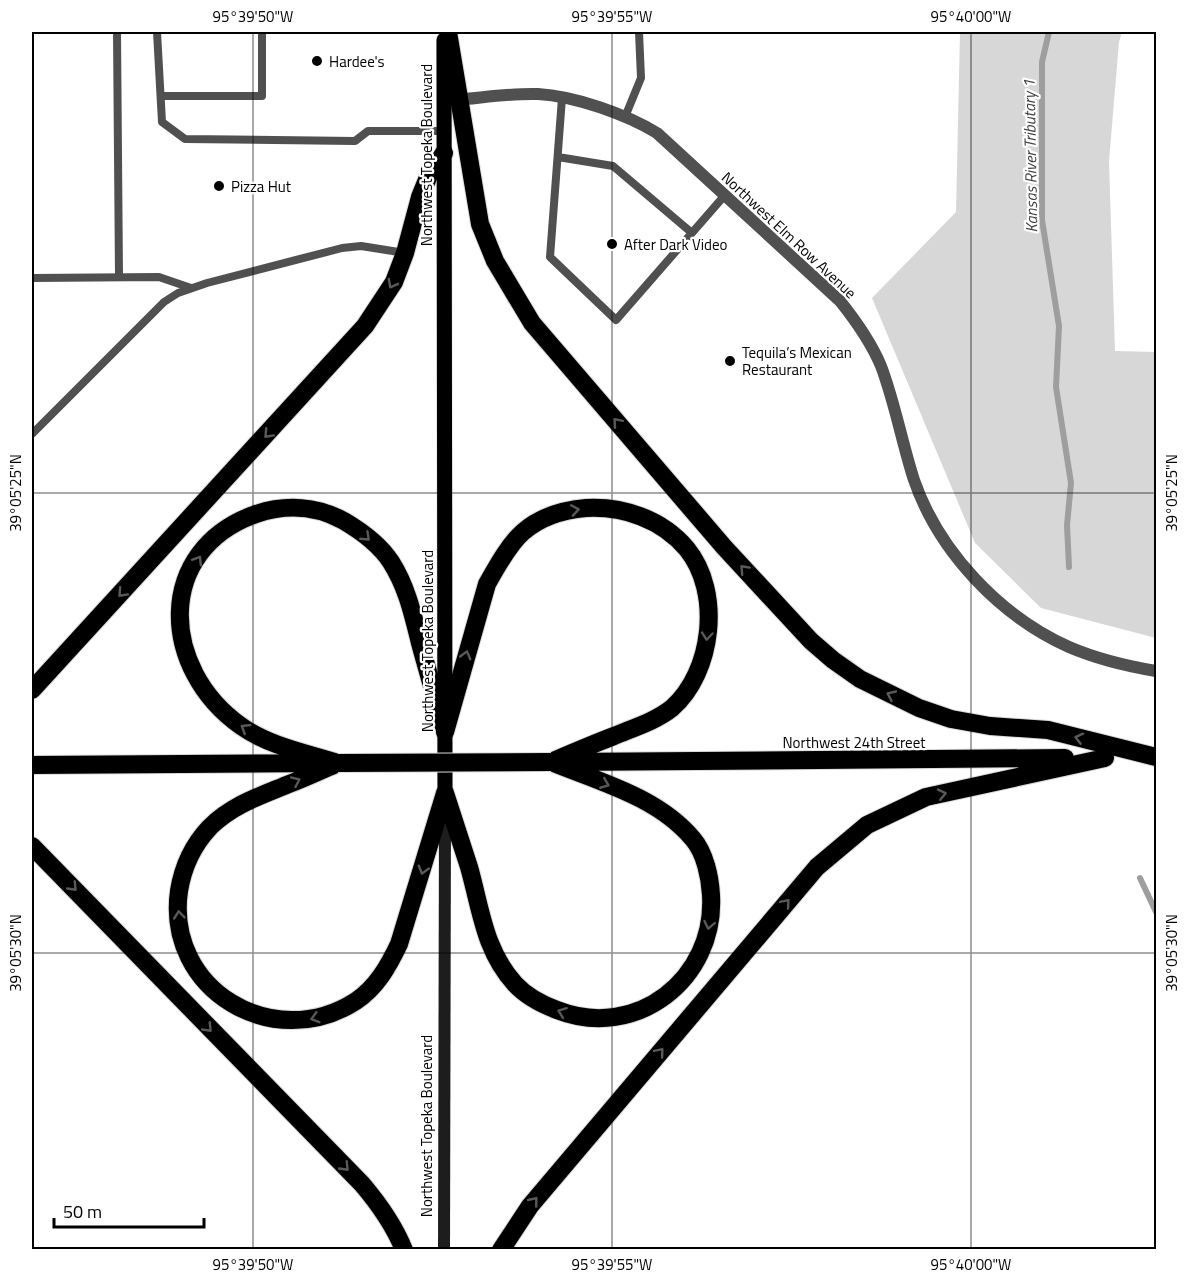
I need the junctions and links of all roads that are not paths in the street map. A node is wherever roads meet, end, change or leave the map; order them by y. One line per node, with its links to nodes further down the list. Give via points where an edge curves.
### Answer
1 (117, 32): 16 (lane)
2 (157, 32): 6 (lane)
3 (262, 32): 6 (lane, via 262,96)
4 (446, 32): 8 (highway)
5 (639, 32): 9 (lane, via 641,78)
6 (161, 96): 10 (lane, via 162,122 185,139 355,141 368,131)
7 (562, 98): 8 (street, Northwest Elm Row Avenue, via 538,94); 9 (street, Northwest Elm Row Avenue); 12 (lane)
8 (451, 100): 10 (main road, Northwest Topeka Boulevard); 23 (highway, one-way to 8, via 1048,730 951,719 860,679 812,641 724,547 532,323 495,261 480,224)
9 (625, 117): 13 (street, Northwest Elm Row Avenue, via 657,133)
10 (444, 131): 11 (main road, Northwest Topeka Boulevard)
11 (444, 153): 15 (highway, via 420,197); 22 (main road, Northwest Topeka Boulevard)
12 (558, 157): 14 (lane, via 614,166); 14 (lane, via 550,257 616,320)
13 (725, 195): 14 (lane); 20 (street, Northwest Elm Row Avenue, via 840,301 864,332 881,366 916,483 931,517 979,583 1030,625 1068,646 1126,666)
14 (692, 233)
15 (405, 253): 18 (lane, via 361,246 342,248); 21 (highway, one-way to 21, via 394,282 354,340)
16 (119, 277): 17 (lane); 18 (lane, via 159,277)
17 (32, 278)
18 (191, 288): 19 (lane, via 164,302)
19 (32, 434)
20 (1156, 671)
21 (32, 690)
22 (445, 732): 25 (highway, one-way to 25, via 487,584 522,532 544,518 572,509 621,510 658,524 688,550 703,580 708,604 706,650 692,684 671,708 640,726); 26 (highway, one-way to 22, via 266,740 235,722 204,690 182,640 179,615 183,590 201,554 233,525 266,511 305,508 331,514 363,532 391,561 408,596); 28 (main road, Northwest Topeka Boulevard)
23 (1156, 757): 24 (highway, Northwest 24th Street)
24 (1105, 758): 25 (highway, Northwest 24th Street); 32 (highway, one-way to 24, via 530,1206 817,867 840,845 867,825 926,797)
25 (551, 762): 26 (highway, Northwest 24th Street, bridge); 28 (highway, one-way to 28, via 659,809 695,841 711,883 711,925 687,976 645,1009 621,1017 572,1016 532,999 515,984 489,946)
26 (338, 763): 27 (highway, Northwest 24th Street); 28 (highway, one-way to 26, via 399,944 376,983 357,1001 304,1021 278,1020 236,1007 214,991 190,957 180,931 177,905 182,872 194,846 232,808)
27 (32, 765)
28 (445, 793): 31 (main road, Northwest Topeka Boulevard)
29 (32, 846): 30 (highway, one-way to 30, via 362,1184 379,1204)
30 (404, 1250)
31 (444, 1250)
32 (501, 1250)

